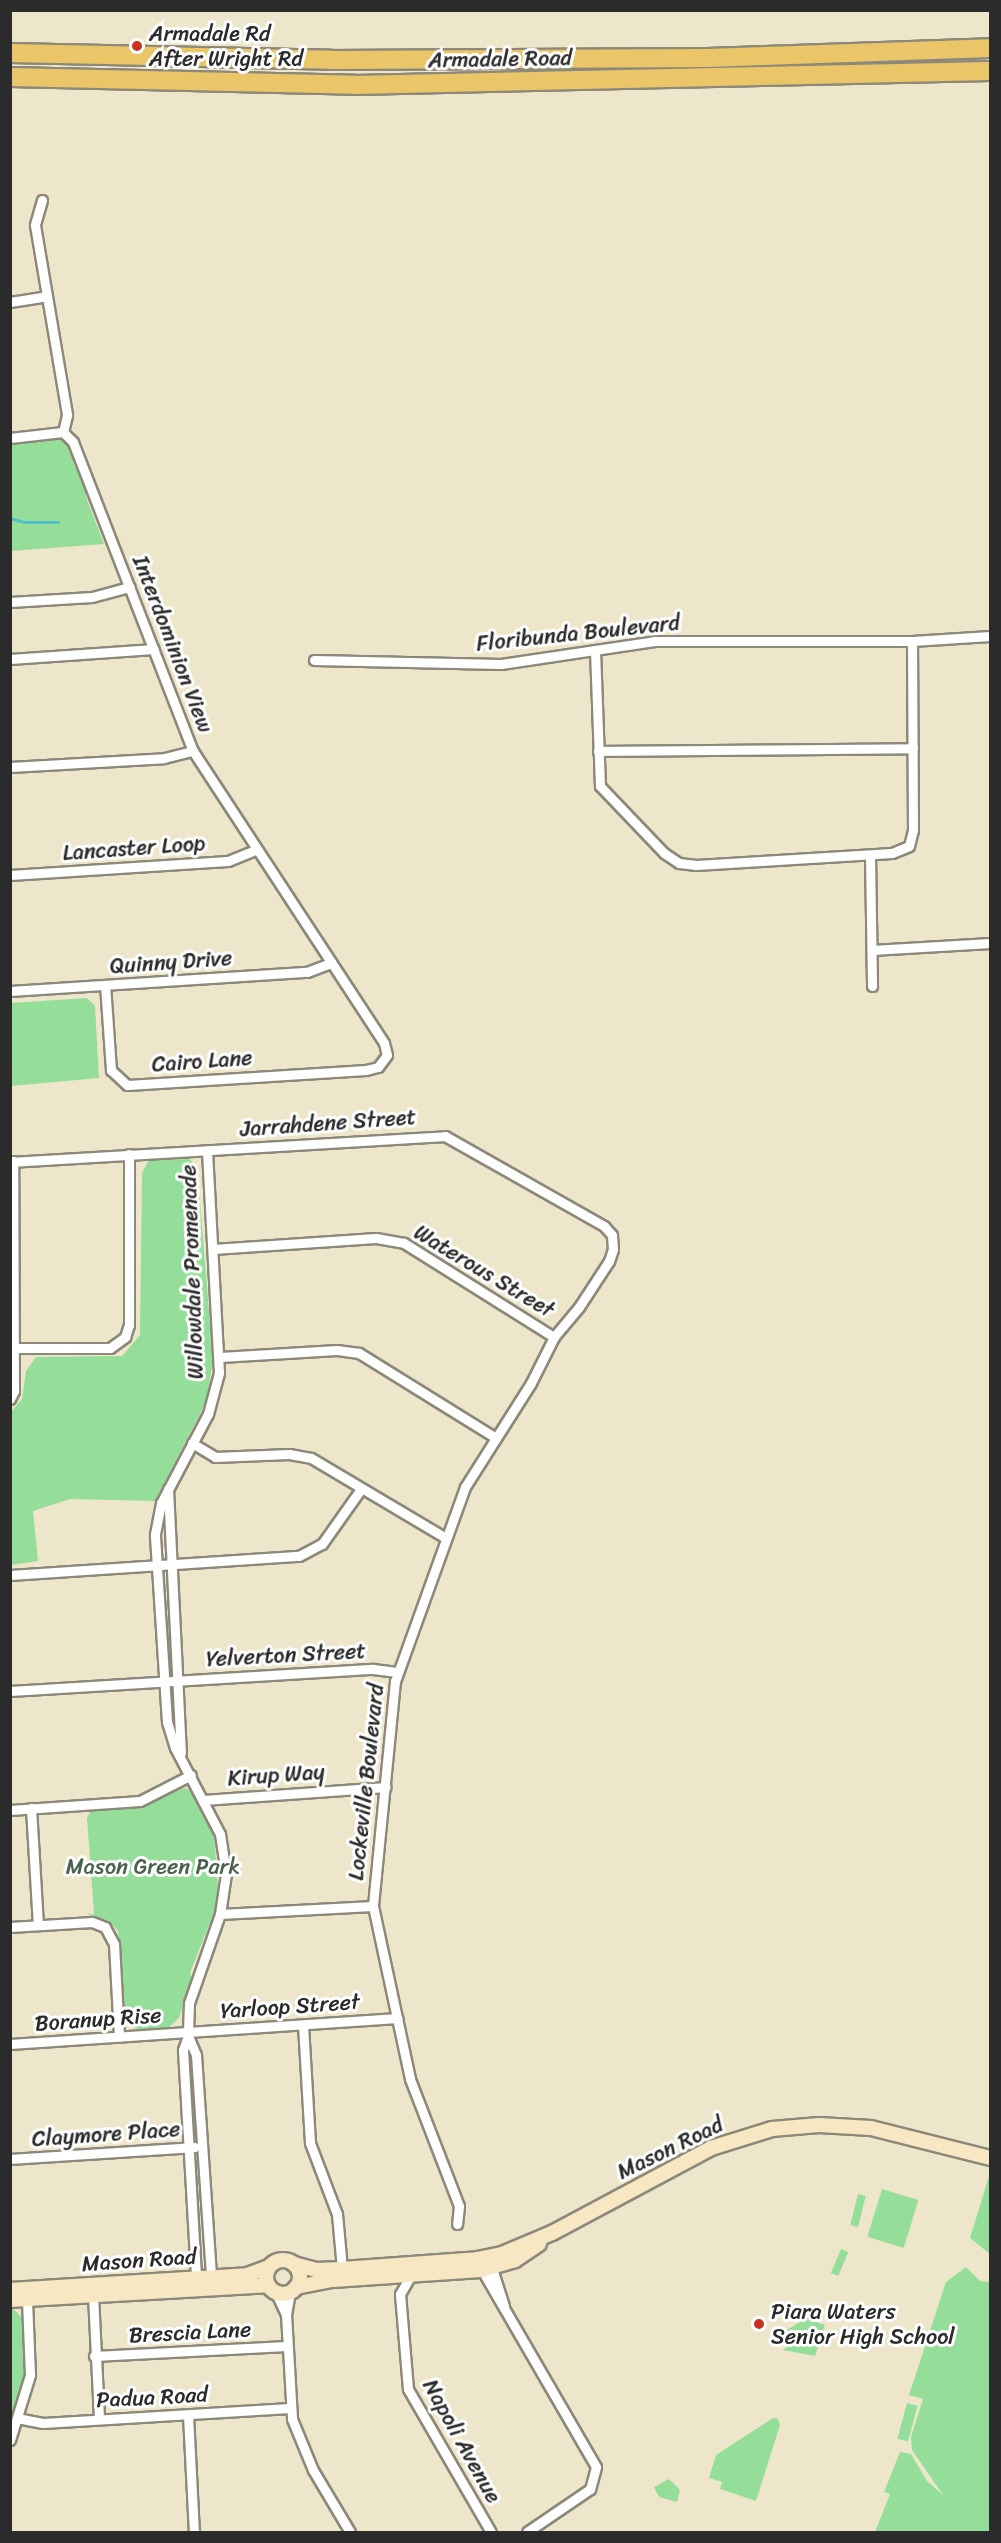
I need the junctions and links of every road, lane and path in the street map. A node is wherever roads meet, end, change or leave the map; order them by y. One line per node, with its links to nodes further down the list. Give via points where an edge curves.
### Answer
1 (990, 48): 2 (highway, Armadale Road, via 708,58 367,60)
2 (10, 53)
3 (990, 71): 4 (highway, Armadale Road, via 355,85)
4 (10, 77)
5 (42, 200): 6 (street, via 34,219)
6 (48, 296): 7 (street); 8 (street, via 67,415)
7 (10, 302)
8 (63, 432): 9 (street); 10 (street, Interdominion View, via 73,442)
9 (10, 438)
10 (130, 587): 11 (street, via 92,597); 14 (street, Interdominion View)
11 (10, 602)
12 (990, 636): 13 (street, Floribunda Boulevard)
13 (912, 642): 15 (street, Floribunda Boulevard, via 674,640); 18 (street)
14 (154, 649): 16 (street); 19 (street, Interdominion View)
15 (595, 650): 17 (street, Floribunda Boulevard, via 501,664); 20 (street)
16 (10, 659)
17 (314, 660)
18 (913, 748): 20 (street); 23 (street, via 912,839 901,851)
19 (193, 751): 21 (street, via 164,758); 22 (street, Interdominion View)
20 (598, 751): 23 (street, via 600,786 664,854 679,864)
21 (10, 767)
22 (257, 849): 24 (street, Lancaster Loop, via 228,861); 27 (street, Interdominion View)
23 (870, 855): 26 (street)
24 (10, 875)
25 (990, 943): 26 (street)
26 (872, 950): 29 (street)
27 (332, 963): 28 (street, Quinny Drive, via 307,972); 31 (street, Interdominion View, via 384,1043)
28 (105, 985): 30 (street, Quinny Drive); 31 (street, Cairo Lane, via 111,1070 127,1085 366,1070)
29 (872, 986)
30 (10, 991)
31 (385, 1061)
32 (207, 1150): 33 (street, Jarrahdene Street); 35 (street, Jarrahdene Street, via 445,1136 604,1226); 36 (street, Willowdale Promenade)
33 (129, 1154): 34 (street, Jarrahdene Street); 38 (street, via 129,1325 125,1337 110,1348)
34 (12, 1162): 38 (street)
35 (614, 1243): 37 (street, Lockeville Boulevard, via 609,1261)
36 (213, 1249): 37 (street, Waterous Street, via 376,1238 396,1241 413,1247); 39 (street, Willowdale Promenade)
37 (554, 1337): 41 (street, Lockeville Boulevard)
38 (14, 1348): 40 (street)
39 (219, 1357): 41 (street, via 337,1350 359,1353); 42 (street, Willowdale Promenade, via 214,1399)
40 (10, 1399)
41 (496, 1438): 45 (street, Lockeville Boulevard, via 465,1487)
42 (192, 1443): 43 (street, Willowdale Promenade); 44 (street, via 215,1457 289,1454 311,1458)
43 (168, 1489): 46 (street, Willowdale Promenade, via 157,1518); 47 (street, Willowdale Promenade)
44 (361, 1489): 45 (street); 47 (street, via 328,1536 309,1553 288,1558)
45 (444, 1537): 49 (street, Lockeville Boulevard, via 414,1636)
46 (157, 1566): 47 (street); 48 (street); 50 (street, Willowdale Promenade)
47 (171, 1566): 51 (street, Willowdale Promenade)
48 (10, 1575)
49 (397, 1672): 51 (street, Yelverton Street, via 373,1669); 55 (street, Lockeville Boulevard)
50 (164, 1681): 51 (street, Yelverton Street); 52 (street, Yelverton Street); 53 (street, Willowdale Promenade, via 171,1737)
51 (178, 1681): 53 (street, Willowdale Promenade)
52 (10, 1691)
53 (181, 1753): 54 (street, Willowdale Promenade)
54 (191, 1775): 56 (street, Willowdale Promenade); 57 (street, via 140,1801)
55 (386, 1787): 56 (street, Kirup Way); 59 (street, Lockeville Boulevard)
56 (204, 1800): 60 (street, Willowdale Promenade, via 215,1821 223,1852 226,1874)
57 (31, 1808): 58 (street); 61 (street)
58 (10, 1809)
59 (372, 1906): 60 (street); 63 (street, Lockeville Boulevard)
60 (220, 1914): 65 (street, Willowdale Promenade, via 189,2003)
61 (38, 1925): 62 (street); 66 (street, via 92,1922 109,1931 114,1944)
62 (10, 1927)
63 (398, 2018): 64 (street, Yarloop Street); 72 (street, Lockeville Boulevard, via 415,2095 459,2206)
64 (303, 2025): 65 (street, Yarloop Street); 76 (street, via 310,2143 337,2214)
65 (188, 2034): 66 (street, Boranup Rise); 68 (street, Willowdale Promenade, via 196,2055); 69 (street, Willowdale Promenade, via 183,2050)
66 (119, 2037): 67 (street, Boranup Rise)
67 (10, 2044)
68 (203, 2147): 69 (street, Claymore Place); 78 (street, Willowdale Promenade)
69 (189, 2148): 71 (street, Claymore Place); 80 (street, Willowdale Promenade)
70 (990, 2158): 74 (street, Mason Road, via 871,2128 819,2125 772,2129 711,2148 552,2233)
71 (10, 2159)
72 (457, 2224)
73 (294, 2264): 75 (street, Mason Road, via 281,2260); 76 (street, Mason Road, via 316,2270); 82 (street, via 300,2273)
74 (484, 2264): 76 (street, Mason Road); 77 (street, Mason Road); 97 (street, via 507,2315 594,2462 596,2473 585,2494)
75 (269, 2267): 78 (street, Mason Road, via 247,2275); 82 (street)
76 (342, 2269)
77 (411, 2275): 79 (street, Mason Road); 83 (street)
78 (211, 2277): 80 (street, Mason Road)
79 (386, 2277): 82 (street, Mason Road, via 312,2282); 83 (street)
80 (196, 2278): 81 (street, Mason Road)
81 (10, 2289)
82 (283, 2289): 84 (street, Mason Road); 87 (street)
83 (400, 2294): 96 (street, Napoli Avenue, via 408,2389)
84 (93, 2295): 85 (street, Mason Road); 88 (street)
85 (27, 2299): 86 (street, Mason Road); 91 (street, via 30,2375)
86 (10, 2300)
87 (287, 2346): 88 (street, Brescia Lane); 89 (street)
88 (94, 2356): 92 (street)
89 (290, 2408): 90 (street, Padua Road); 95 (street, via 314,2470)
90 (188, 2415): 92 (street, Padua Road); 94 (street)
91 (17, 2418): 92 (street, Padua Road, via 43,2423); 93 (street)
92 (99, 2419)
93 (10, 2440)
94 (194, 2532)
95 (350, 2532)
96 (491, 2532)
97 (527, 2532)

